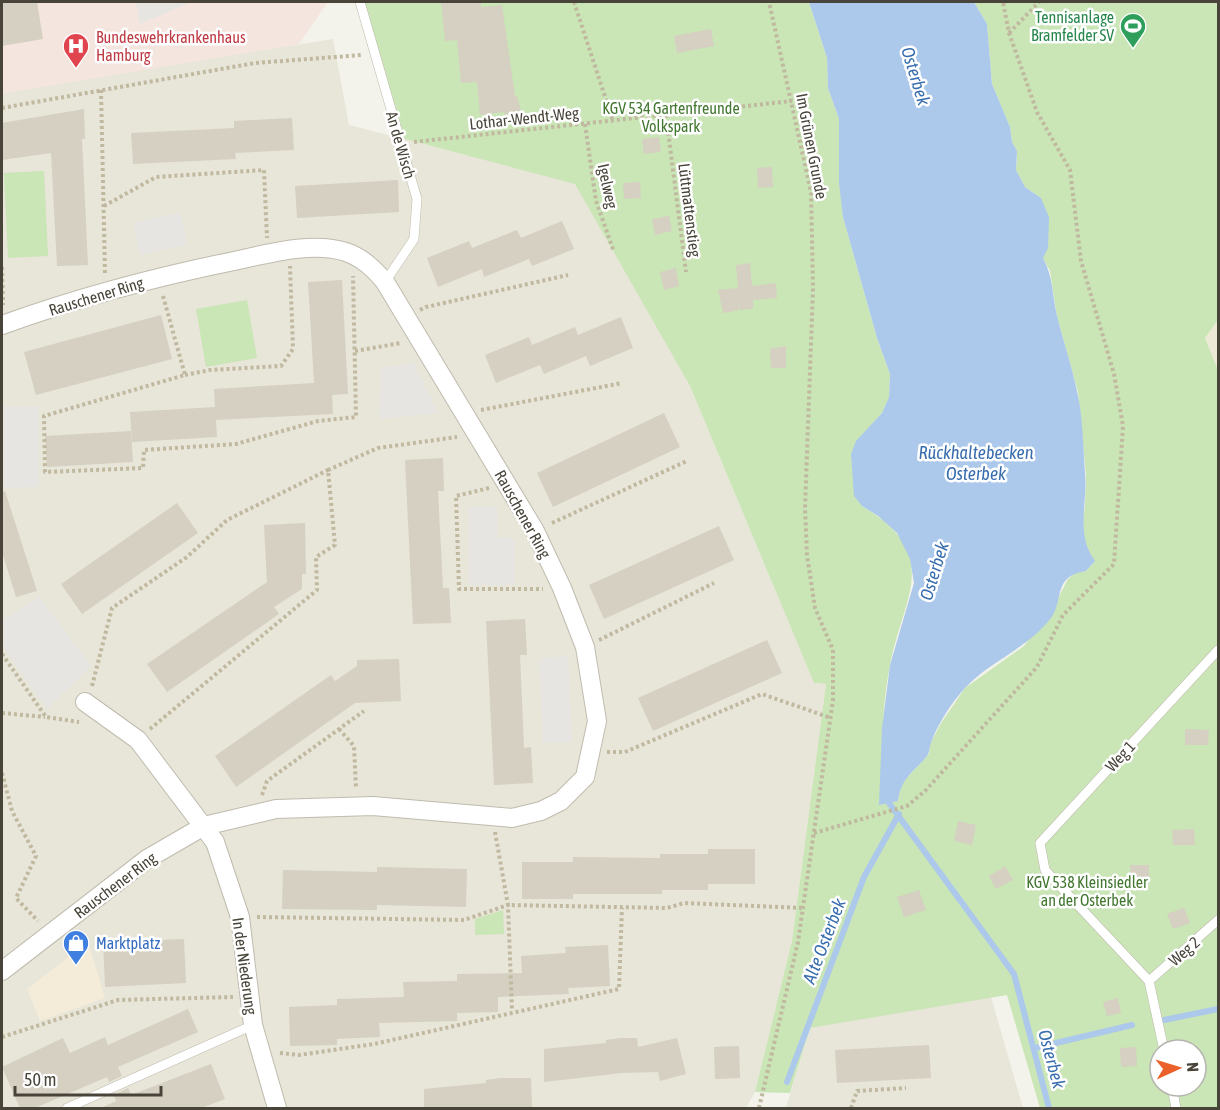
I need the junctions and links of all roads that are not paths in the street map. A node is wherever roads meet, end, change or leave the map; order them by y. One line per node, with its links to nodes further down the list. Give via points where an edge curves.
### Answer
1 (360, 2): 2 (lane, An de Wisch, via 417,199 414,239)
2 (385, 282): 3 (street, Rauschener Ring, via 369,264 352,255 321,249 289,251 158,278); 6 (street, Rauschener Ring, via 535,531 562,588 585,647 597,721 585,777 561,801 512,818 357,806 276,809)
3 (3, 325)
4 (1218, 650): 9 (lane, Weg 1, via 1040,843 1045,870)
5 (85, 702): 6 (street, via 138,740)
6 (204, 826): 8 (street, Rauschener Ring, via 147,859); 10 (street, In der Niederung, via 215,842 240,917)
7 (1218, 920): 9 (lane, Weg 2)
8 (2, 971)
9 (1149, 981): 11 (lane)
10 (253, 1025): 12 (lane); 13 (street, In der Niederung)
11 (1161, 1038)
12 (67, 1108)
13 (277, 1108)

